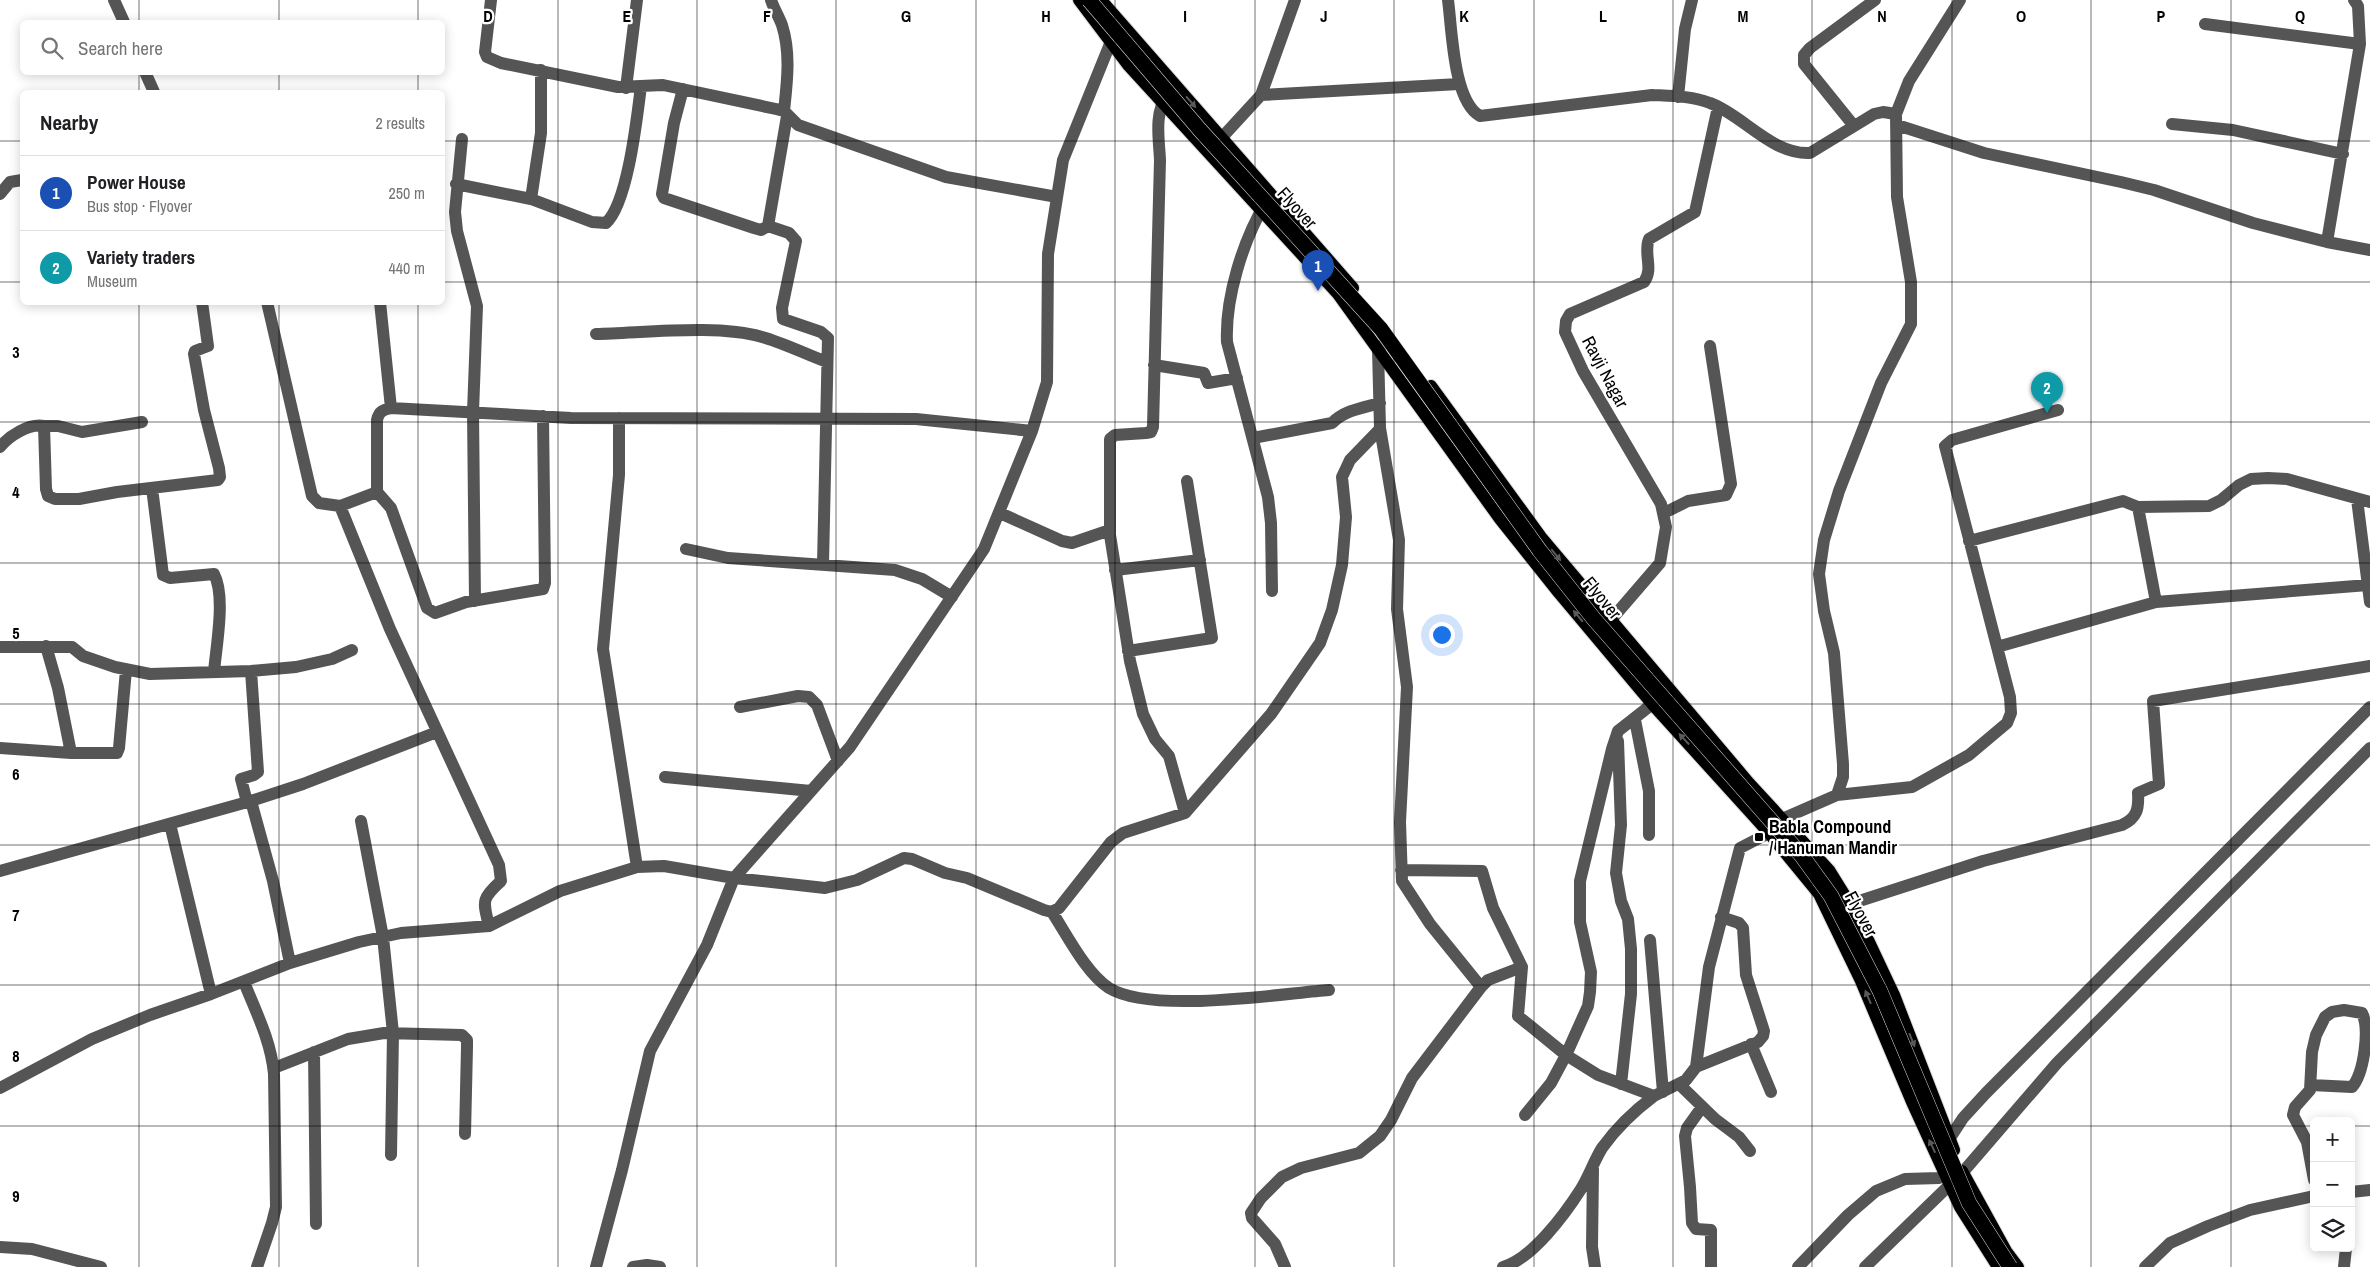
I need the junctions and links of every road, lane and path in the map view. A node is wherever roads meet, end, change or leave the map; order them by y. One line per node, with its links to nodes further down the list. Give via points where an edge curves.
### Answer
1 (114, 0): 14 (street)
2 (491, 0): 19 (street, via 484,46 487,56 501,63)
3 (637, 0): 24 (street)
4 (771, 0): 31 (street, via 786,44)
5 (1079, 0): 17 (main road)
6 (1089, 0): 182 (highway, Flyover, bridge, via 1200,130 1381,329 1448,426 1570,589 1802,856 1831,896 1880,991 1969,1203)
7 (1101, 0): 15 (main road)
8 (1295, 0): 27 (street)
9 (1448, 0): 22 (street)
10 (1692, 0): 28 (street, via 1685,29)
11 (1875, 0): 34 (street, via 1804,55 1804,64)
12 (1960, 0): 32 (street, via 1909,81)
13 (2360, 4): 18 (street)
14 (123, 20)
15 (1120, 22): 17 (street); 21 (main road)
16 (2205, 24): 18 (street)
17 (1110, 42): 29 (main road); 43 (street, via 1063,160)
18 (2360, 44): 38 (street)
19 (541, 70): 24 (street); 44 (street, via 540,133)
20 (146, 75): 26 (street)
21 (1174, 83): 29 (street); 35 (main road, one-way to 35)
22 (1459, 84): 27 (street); 28 (street, via 1471,111 1480,116 1644,96)
23 (642, 86): 24 (street); 25 (street, via 654,84); 44 (street, via 634,144 611,218 601,224 592,222)
24 (626, 88)
25 (683, 89): 31 (street); 47 (street, via 674,123 662,194 664,198 761,230)
26 (153, 90)
27 (1261, 95): 35 (street)
28 (1678, 96): 30 (street)
29 (1162, 102): 37 (main road); 58 (street, via 1158,120 1160,160)
30 (1718, 107): 34 (street, via 1773,142 1802,153 1810,153); 81 (street, Ravji Nagar, via 1694,212 1649,239 1646,245 1649,273 1644,282 1570,314 1565,326 1583,371)
31 (786, 114): 43 (street, via 798,125 946,176); 47 (street)
32 (1896, 119): 34 (street, via 1884,112); 48 (street, via 1984,153 2154,190 2253,223); 118 (street, via 1897,197 1911,282 1911,324 1881,383 1839,491 1824,540 1819,574 1834,653 1844,777)
33 (2172, 124): 38 (street, via 2233,130)
34 (1854, 126)
35 (1222, 137): 37 (street); 42 (main road)
36 (462, 139): 40 (street)
37 (1208, 152): 46 (main road)
38 (2343, 154): 48 (street)
39 (20, 180): 41 (street, via 10,182)
40 (456, 184): 44 (street); 45 (street)
41 (0, 194)
42 (1271, 194): 46 (street); 54 (main road)
43 (1057, 197): 70 (street, via 1048,254 1047,382)
44 (531, 199)
45 (449, 204): 63 (street, via 477,306)
46 (1261, 211): 56 (main road, via 1338,294); 59 (street, via 1240,261 1226,326)
47 (768, 226): 57 (street, via 789,233 796,241 782,308 783,319 826,335 829,341)
48 (2327, 242): 49 (street)
49 (2370, 250)
50 (202, 305): 74 (street, via 208,346 194,354 220,477 212,481)
51 (268, 305): 78 (street, via 312,496 319,503)
52 (380, 305): 61 (street)
53 (596, 334): 57 (street, via 737,333 763,337)
54 (1393, 334): 56 (street); 94 (main road, one-way to 94, via 1541,537)
55 (1710, 346): 81 (street, via 1730,490 1721,497 1679,504)
56 (1378, 349): 60 (street); 95 (main road, one-way to 56, via 1500,519)
57 (827, 362): 66 (street)
58 (1154, 365): 59 (street, via 1204,374 1208,383); 82 (street, via 1151,432 1115,435 1109,443)
59 (1237, 378): 71 (street)
60 (1380, 403): 69 (street); 71 (street, via 1340,415 1332,423)
61 (391, 408): 63 (street); 75 (street, via 378,414)
62 (2058, 410): 83 (street, via 1947,443 1945,448)
63 (473, 412): 64 (street); 91 (street)
64 (542, 416): 65 (street); 91 (street, via 543,589)
65 (618, 418): 66 (street); 126 (street, via 619,475 602,649)
66 (825, 419): 70 (street, via 916,419); 86 (street)
67 (142, 422): 68 (street, via 82,432)
68 (44, 426): 72 (street, via 16,434); 74 (street, via 48,496 55,500 79,499)
69 (1380, 429): 120 (street, via 1350,460 1342,477 1346,518 1342,565 1332,610 1320,643 1271,714); 127 (street, via 1399,540 1397,609 1407,687 1400,822)
70 (1032, 430): 80 (street)
71 (1253, 438): 89 (street, via 1268,497)
72 (0, 447)
73 (1187, 481): 85 (street)
74 (152, 488): 104 (street, via 163,575 170,578 214,574 217,581 219,610)
75 (377, 492): 78 (street); 91 (street, via 391,508 427,608 435,613)
76 (2357, 499): 77 (street); 79 (street, via 2287,479 2268,478 2251,479 2209,506); 88 (street)
77 (2370, 502)
78 (340, 506): 111 (street, via 390,629)
79 (2138, 507): 83 (street, via 2129,502 2106,504); 92 (street)
80 (1000, 513): 82 (street, via 1072,543); 90 (street, via 984,549)
81 (1664, 513): 94 (street, Ravji Nagar, via 1665,543 1660,563)
82 (1110, 530): 87 (street)
83 (1969, 541): 98 (street)
84 (686, 549): 86 (street, via 728,558)
85 (1200, 560): 87 (street); 100 (street, via 1211,639)
86 (823, 564): 90 (street, via 895,570 922,579)
87 (1115, 570): 100 (street)
88 (2368, 585): 92 (street); 93 (street)
89 (1272, 591)
90 (952, 597): 115 (street, via 856,739)
91 (475, 600)
92 (2156, 602): 98 (street)
93 (2370, 602)
94 (1611, 620): 95 (street, Ravji Nagar); 105 (main road)
95 (1596, 637): 106 (main road)
96 (0, 646): 97 (street)
97 (46, 646): 102 (street, via 72,647 83,656); 114 (street, via 58,688)
98 (1996, 647): 118 (street, via 2011,707 2007,723 1969,755 1912,786)
99 (352, 650): 103 (street, via 332,659)
100 (1128, 650): 120 (street, via 1143,714 1155,739 1169,756)
101 (2370, 666): 130 (street, via 2153,701 2159,784 2138,793 2137,812 2132,820 2122,826 1983,861)
102 (126, 670): 104 (street, via 150,674); 114 (street, via 120,748 117,752)
103 (251, 671): 104 (street); 119 (street, via 258,772 240,781)
104 (214, 672)
105 (1670, 690): 106 (street); 121 (main road)
106 (1653, 705): 109 (street); 124 (main road, one-way to 106)
107 (740, 707): 115 (street, via 798,696 809,697 817,705)
108 (2370, 707): 157 (street, via 1986,1093)
109 (1635, 720): 110 (street); 125 (street, via 1649,791)
110 (1618, 731): 145 (street, via 1580,882 1579,910 1590,972 1588,1006); 148 (street, via 1621,825 1616,873 1620,902 1628,919 1631,950 1631,994)
111 (437, 732): 119 (street); 133 (street, via 499,865 501,881 484,902)
112 (0, 748): 114 (street)
113 (2370, 748): 162 (street, via 2057,1063)
114 (70, 753)
115 (838, 760): 117 (street)
116 (665, 777): 117 (street)
117 (811, 792): 129 (street)
118 (1837, 795): 121 (street)
119 (249, 802): 123 (street); 136 (street, via 273,881)
120 (1185, 814): 131 (street, via 1123,833 1111,842 1059,908)
121 (1782, 819): 124 (street); 130 (main road, via 1828,870)
122 (361, 821): 134 (street)
123 (170, 824): 128 (street); 141 (street)
124 (1769, 833): 132 (street, via 1740,848); 163 (main road, one-way to 124, via 1861,981 1819,894)
125 (1649, 835)
126 (637, 867): 129 (street, via 664,866); 133 (street, via 560,891)
127 (1401, 870): 137 (street, via 1482,870 1493,908); 139 (street, via 1402,881 1430,924)
128 (0, 872)
129 (734, 878): 131 (street, via 825,888 857,880 904,858 967,878); 174 (street, via 707,945 650,1051)
130 (1850, 904): 157 (main road, one-way to 157, via 1894,994)
131 (1052, 912): 140 (street, via 1099,980 1110,989 1136,998 1161,1002 1192,1001)
132 (1721, 917): 143 (street, via 1739,923 1743,928 1746,975 1764,1031 1758,1042); 146 (street, via 1708,967)
133 (489, 926): 134 (street)
134 (383, 937): 136 (street); 142 (street)
135 (1650, 940): 153 (street)
136 (290, 963): 138 (street)
137 (1522, 967): 139 (street, via 1488,980); 145 (street, via 1518,1016)
138 (244, 982): 141 (street); 147 (street, via 265,1033)
139 (1481, 987): 177 (street, via 1412,1078 1380,1136 1359,1153 1301,1168 1282,1178 1251,1213 1275,1244)
140 (1329, 990)
141 (211, 994): 151 (street, via 150,1014 92,1039)
142 (393, 1033): 144 (street, via 348,1039); 156 (street, via 456,1034 467,1040); 159 (street)
143 (1751, 1044): 146 (street); 152 (street)
144 (314, 1052): 147 (street); 167 (street)
145 (1566, 1055): 148 (street, via 1598,1075); 155 (street, via 1551,1083)
146 (1696, 1066): 149 (street)
147 (274, 1068): 173 (street, via 276,1207)
148 (1621, 1084): 153 (street)
149 (1679, 1084): 153 (street); 154 (street)
150 (2311, 1085): 150 (street, via 2352,1086 2358,1080 2367,1020 2362,1013 2344,1010 2324,1017 2312,1052); 160 (street, via 2293,1115 2306,1142)
151 (0, 1088)
152 (1771, 1092)
153 (1658, 1094): 161 (street, via 1621,1125)
154 (1702, 1107): 158 (street, via 1739,1137); 179 (street, via 1685,1136 1692,1223 1696,1229 1711,1230)
155 (1525, 1115)
156 (465, 1134)
157 (1950, 1138): 162 (main road)
158 (1750, 1151)
159 (391, 1156)
160 (2310, 1162)
161 (1593, 1166): 171 (street, via 1560,1218); 178 (street, via 1592,1247)
162 (1961, 1170): 163 (street); 183 (main road)
163 (1947, 1179): 170 (main road, via 1960,1207); 180 (street, via 1905,1179 1876,1191 1848,1214); 181 (street)
164 (2370, 1190): 165 (street)
165 (2355, 1192)
166 (2310, 1193): 184 (street, via 2208,1226 2170,1244)
167 (316, 1224)
168 (0, 1247): 172 (street, via 32,1249)
169 (2346, 1252): 185 (street)
170 (1995, 1262)
171 (1512, 1266)
172 (101, 1267)
173 (257, 1267)
174 (596, 1267)
175 (633, 1267): 176 (street)
176 (660, 1267)
177 (1285, 1267)
178 (1595, 1267)
179 (1711, 1267)
180 (1798, 1267)
181 (1865, 1267)
182 (2010, 1267)
183 (2018, 1267)
184 (2145, 1267)
185 (2344, 1267)

